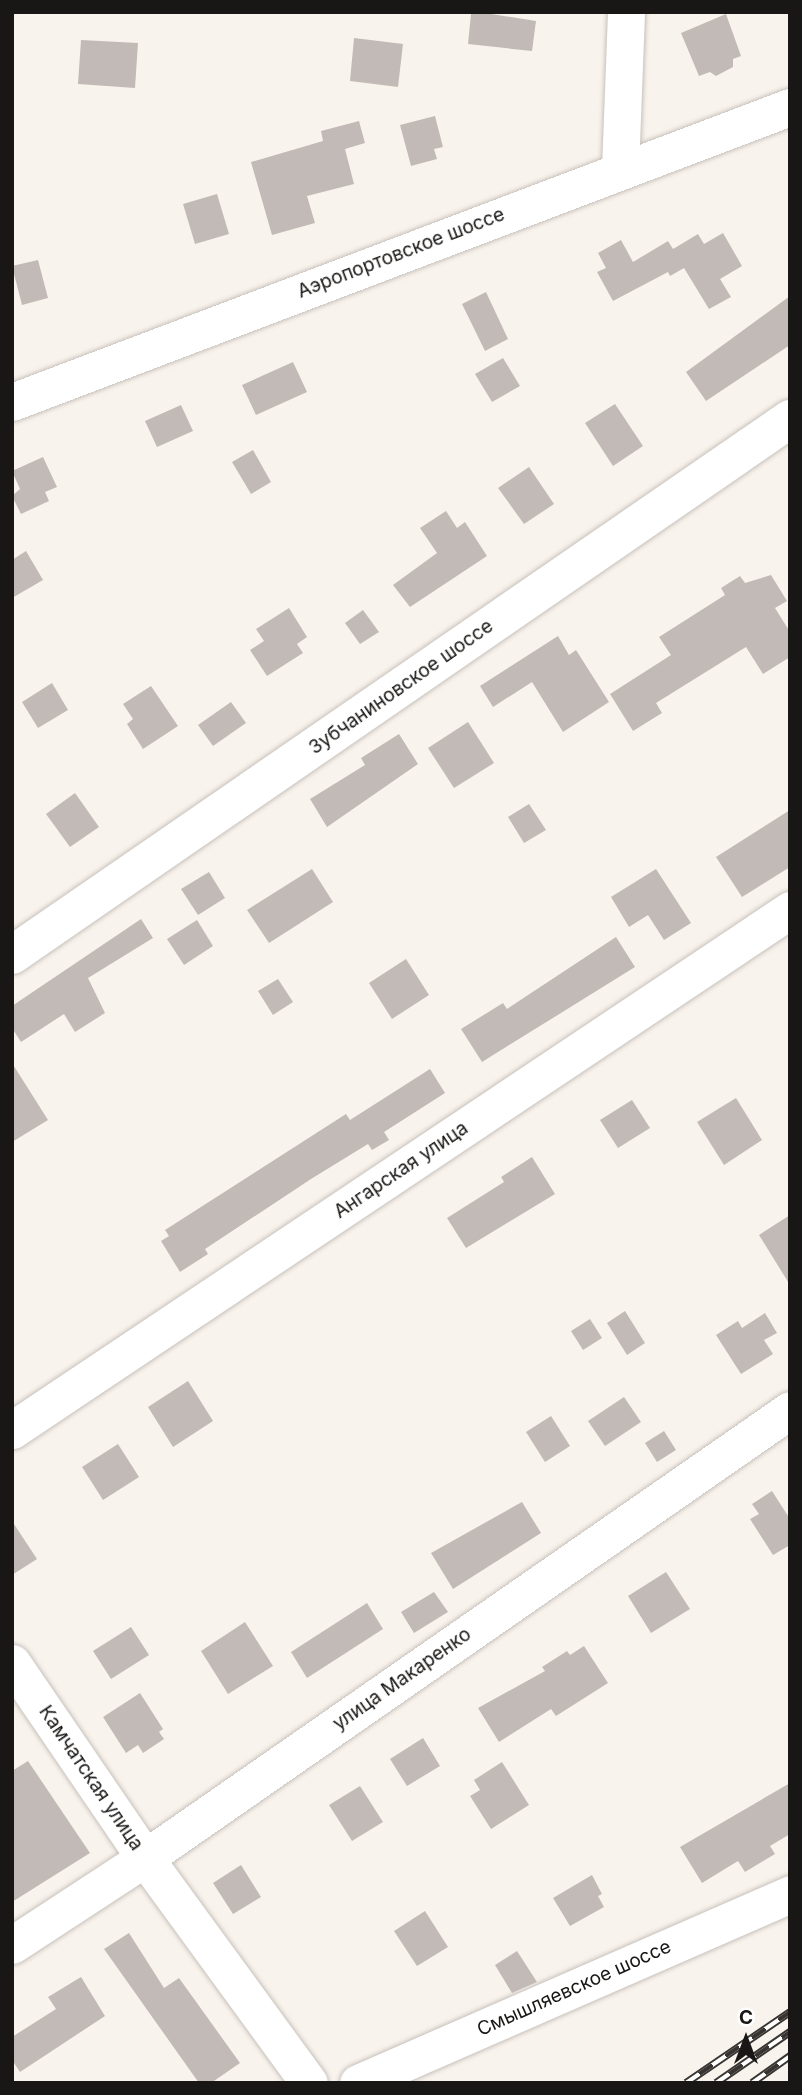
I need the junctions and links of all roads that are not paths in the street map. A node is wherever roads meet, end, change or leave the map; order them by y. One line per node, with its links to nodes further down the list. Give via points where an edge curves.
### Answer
1 (626, 12): 3 (street)
2 (790, 107): 3 (street, Аэропортовское шоссе)
3 (620, 169): 4 (street, Аэропортовское шоссе)
4 (12, 402)
5 (790, 419): 7 (main road, Зубчаниновское шоссе)
6 (790, 910): 9 (street, Ангарская улица)
7 (12, 955)
8 (790, 1410): 11 (street, улица Макаренко)
9 (12, 1430)
10 (12, 1663): 11 (street, Камчатская улица)
11 (145, 1858): 13 (street, улица Макаренко); 14 (street)
12 (790, 1894): 15 (street, Смышляевское шоссе)
13 (12, 1945)
14 (309, 2083)
15 (358, 2083)

